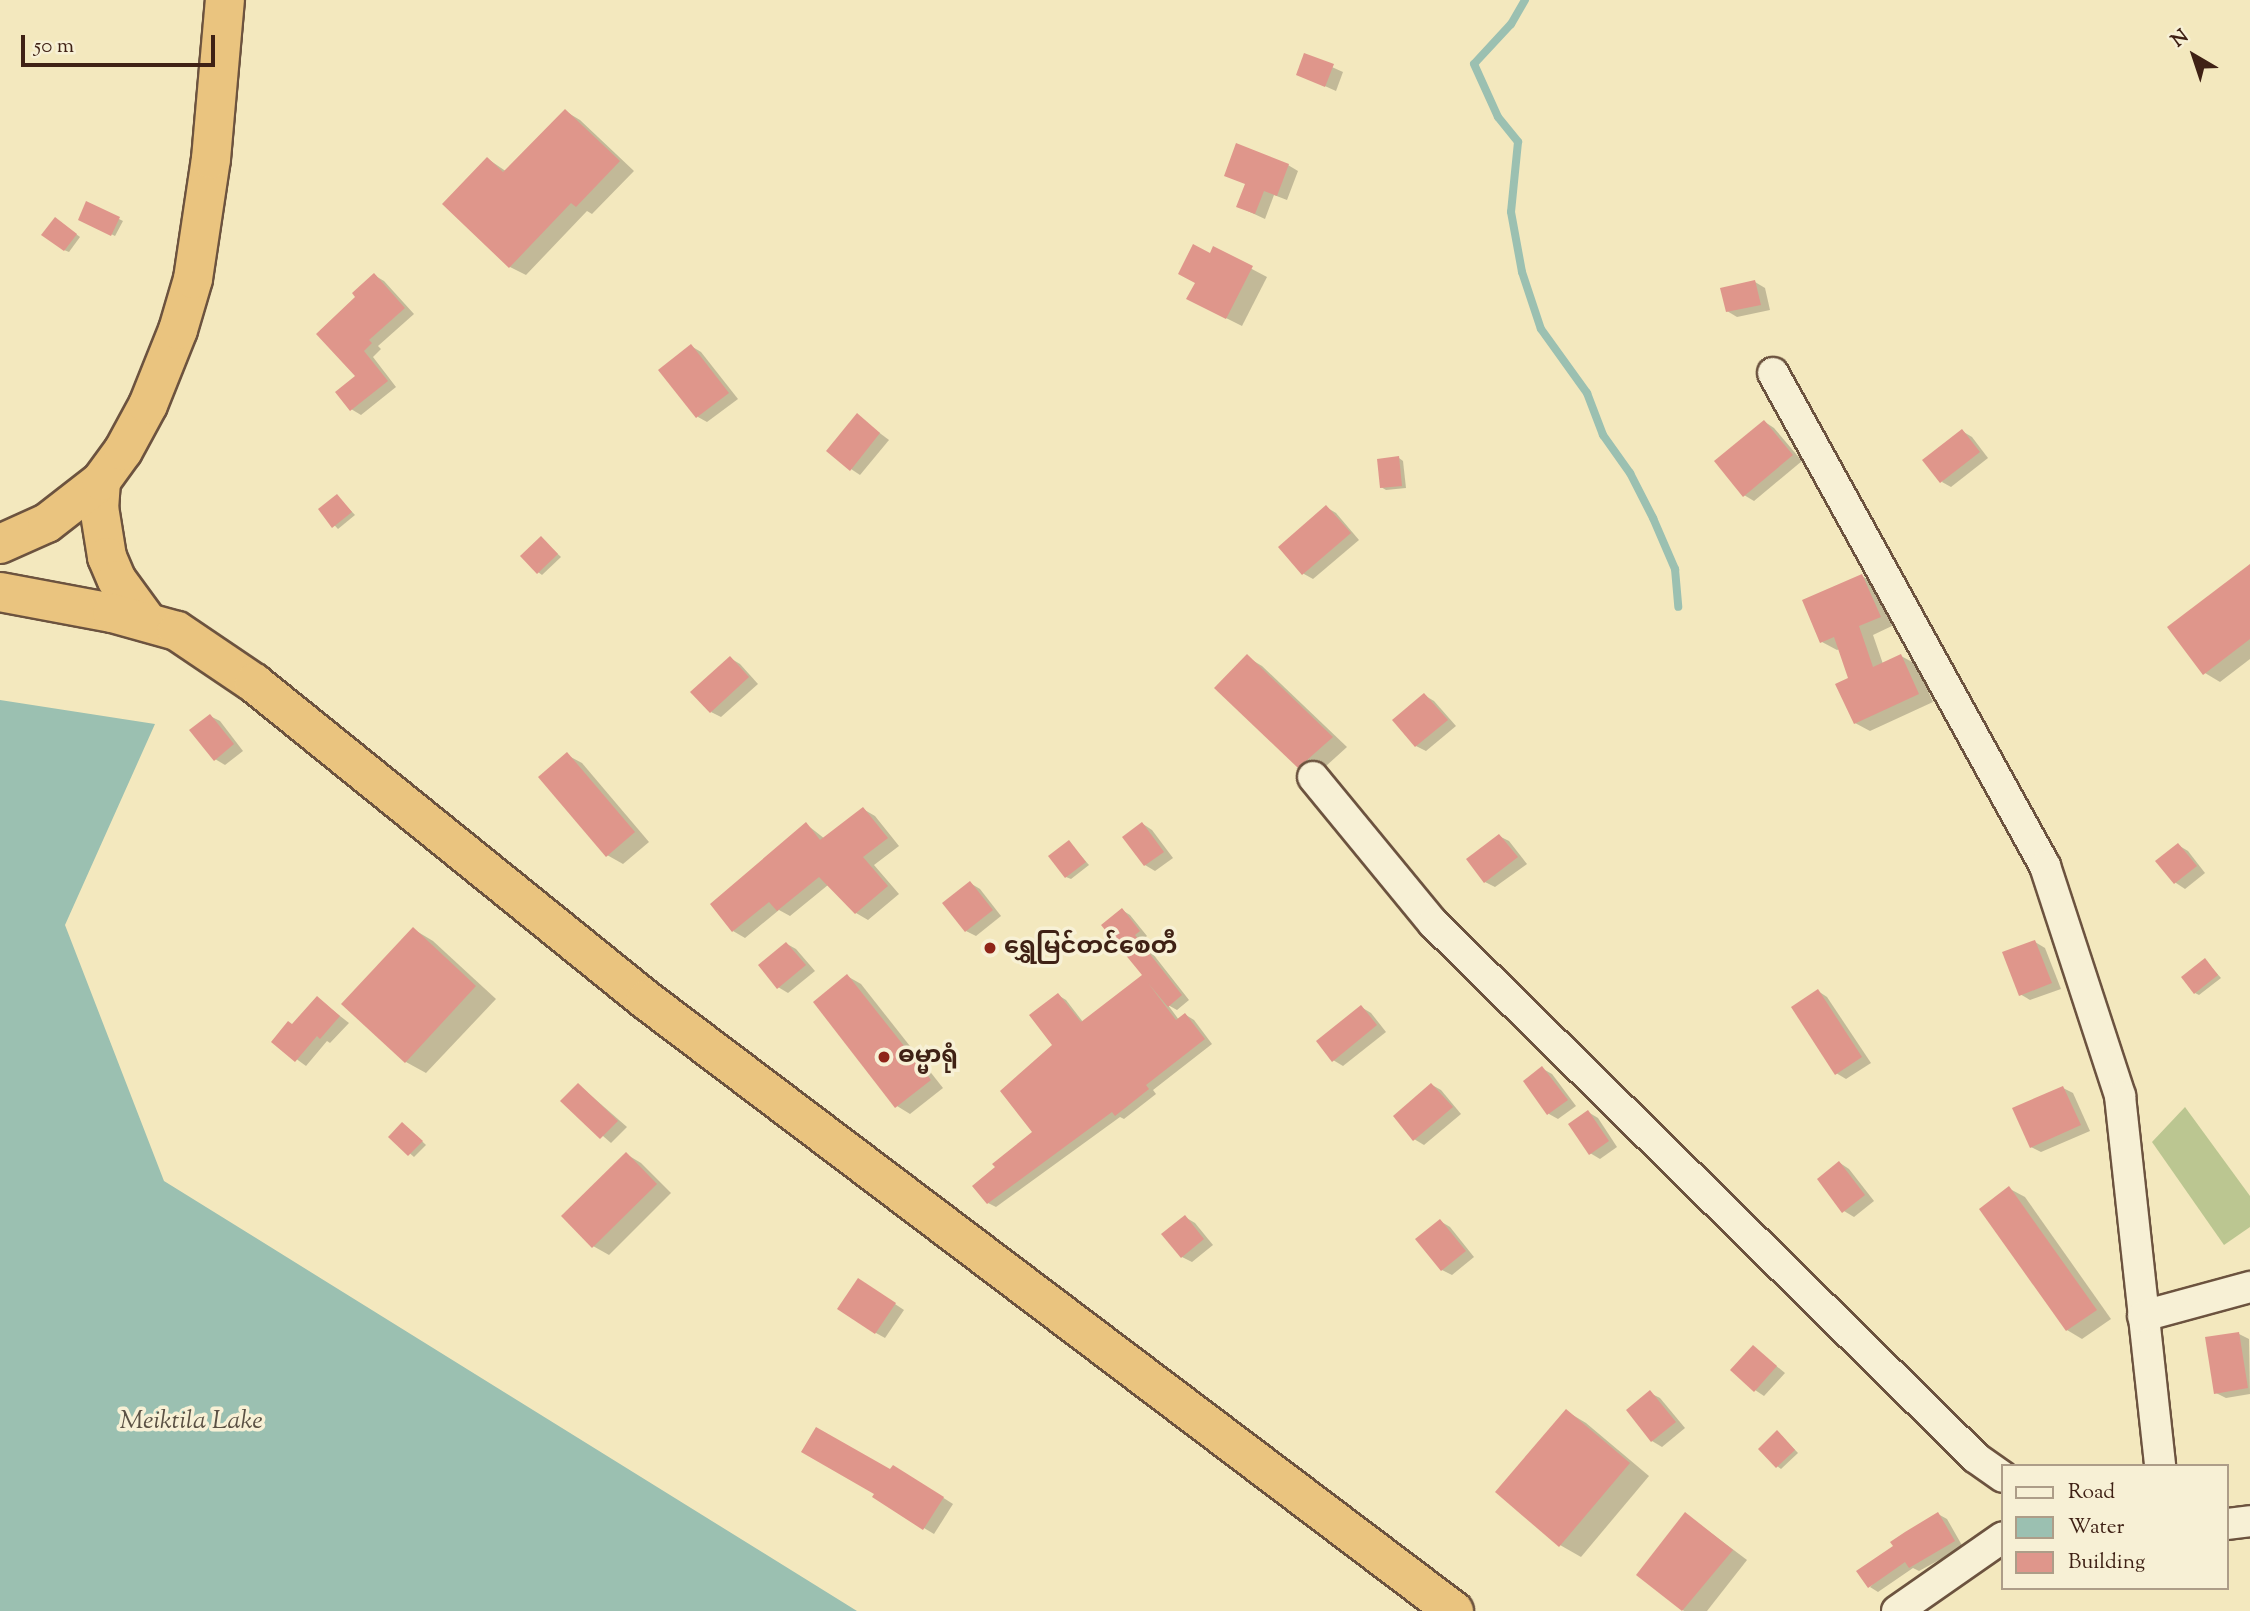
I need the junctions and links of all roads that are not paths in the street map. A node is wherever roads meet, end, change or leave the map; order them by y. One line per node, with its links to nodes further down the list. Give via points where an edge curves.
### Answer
1 (225, 0): 3 (highway, via 211,159 193,279 148,405)
2 (1773, 373): 9 (street, via 2045,866 2120,1096)
3 (101, 481): 4 (highway, via 47,523); 6 (highway, via 99,507 107,557 124,591)
4 (0, 544)
5 (0, 592): 6 (highway)
6 (148, 621): 15 (highway, via 177,631 254,683 646,1000)
7 (1313, 777): 11 (street, via 1433,923 1976,1458)
8 (2250, 1287): 9 (street)
9 (2143, 1316): 10 (street)
10 (2160, 1464)
11 (2002, 1476)
12 (2250, 1521): 13 (street)
13 (2229, 1524)
14 (2002, 1537): 16 (street)
15 (1454, 1611)
16 (1897, 1611)

